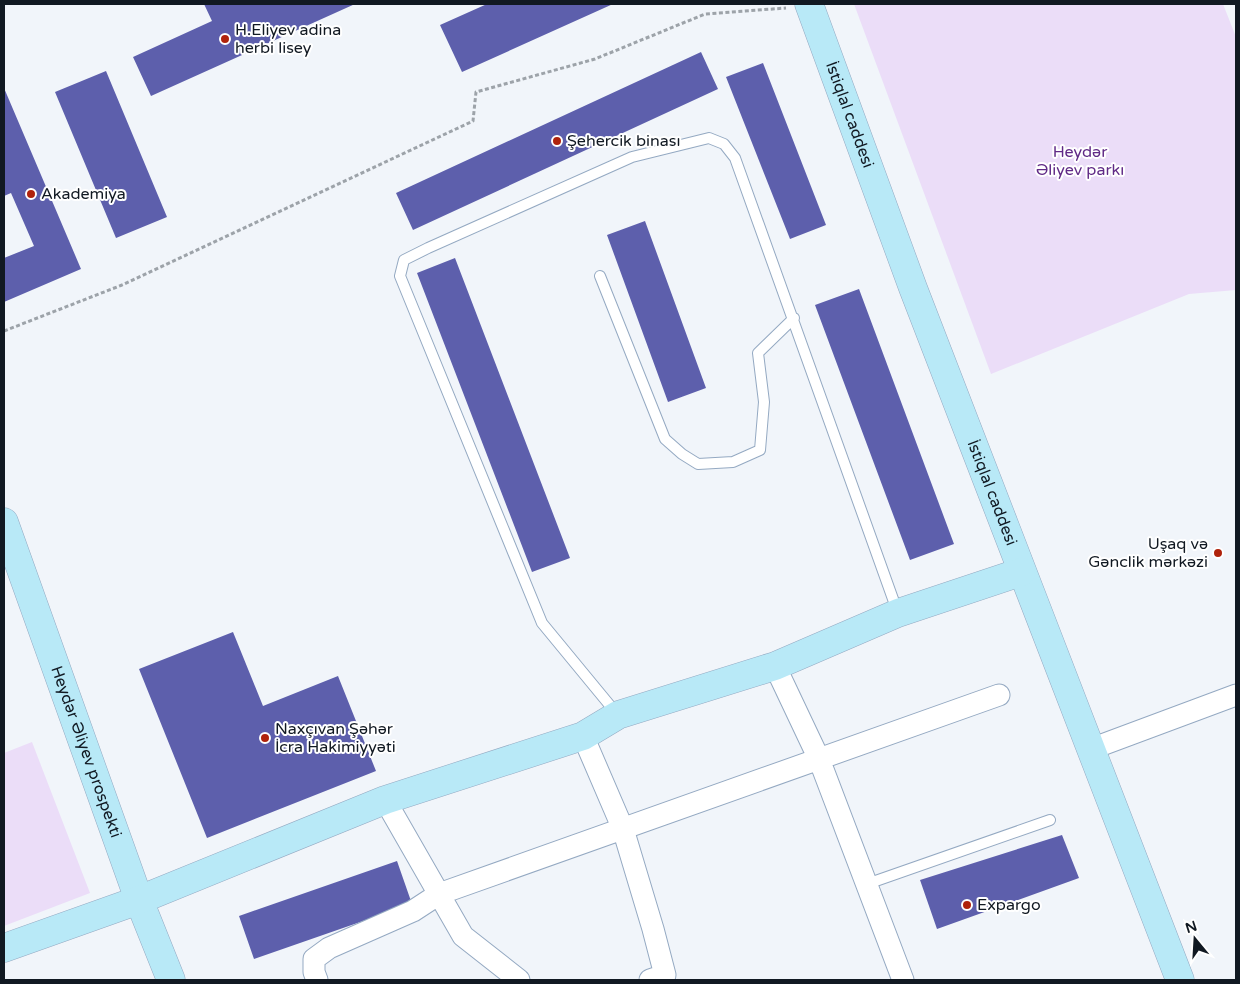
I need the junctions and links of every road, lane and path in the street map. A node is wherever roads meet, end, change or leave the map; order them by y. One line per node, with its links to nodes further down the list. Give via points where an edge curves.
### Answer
1 (810, 5): 4 (path, via 705,14 595,59 476,92 473,120 122,284); 6 (main road, İstiqlal caddesi, via 912,288)
2 (600, 276): 3 (lane, via 665,439 698,464 734,462 760,450 764,402 758,353)
3 (794, 318): 7 (lane); 11 (lane, via 735,158 724,144 709,138 632,157 404,260 400,276 542,623)
4 (4, 331)
5 (4, 522): 20 (main road, Heydər Əliyev prospekti)
6 (1021, 572): 7 (main road); 13 (main road, İstiqlal caddesi)
7 (898, 613): 8 (main road)
8 (776, 666): 11 (main road); 14 (street)
9 (998, 695): 14 (street)
10 (1236, 695): 13 (street)
11 (618, 714): 12 (main road)
12 (583, 736): 15 (main road); 17 (street)
13 (1090, 749): 27 (main road, İstiqlal caddesi)
14 (819, 759): 17 (street); 18 (street)
15 (385, 800): 19 (street); 20 (main road)
16 (1050, 820): 18 (lane)
17 (623, 829): 19 (street); 22 (street, via 653,929)
18 (866, 884): 26 (street)
19 (439, 894): 24 (street, via 413,911 330,948 314,959); 25 (street, via 463,936)
20 (139, 900): 21 (main road); 23 (main road, Heydər Əliyev prospekti)
21 (4, 948)
22 (660, 978)
23 (171, 980)
24 (316, 980)
25 (519, 980)
26 (903, 980)
27 (1180, 980)

